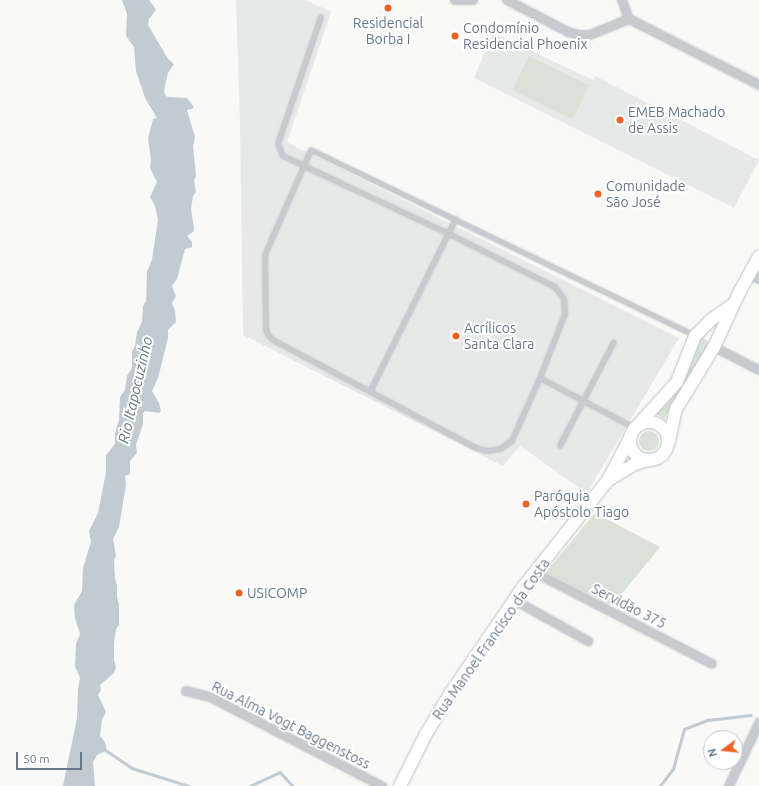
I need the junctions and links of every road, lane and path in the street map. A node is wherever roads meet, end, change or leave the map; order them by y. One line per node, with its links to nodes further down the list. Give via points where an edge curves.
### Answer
1 (455, 0): 2 (street)
2 (473, 0)
3 (508, 0): 6 (street, via 568,32 579,35 590,34)
4 (622, 0): 6 (street)
5 (321, 17): 8 (lane, via 278,144 283,156)
6 (630, 19): 7 (street)
7 (759, 85)
8 (304, 166): 9 (lane, via 312,150); 10 (lane); 19 (lane, via 265,255 268,335)
9 (456, 220): 10 (lane); 14 (lane)
10 (449, 234): 18 (lane, via 556,287 564,298 565,314); 19 (lane)
11 (759, 257): 12 (main road)
12 (754, 277): 13 (main road)
13 (734, 304): 14 (main road); 16 (main road)
14 (698, 332): 16 (main road, via 712,330); 21 (main road, Rua Manoel Francisco da Costa, via 677,382)
15 (614, 342): 20 (lane)
16 (716, 343): 17 (street); 22 (main road, via 676,409)
17 (759, 370)
18 (540, 378): 19 (lane, via 512,442 500,449 488,451 476,448); 20 (lane)
19 (370, 392)
20 (584, 401): 21 (lane); 23 (lane)
21 (635, 430): 22 (main road, via 649,422 661,425 667,433); 24 (main road, via 630,442 636,454); 25 (main road, Rua Manoel Francisco da Costa)
22 (669, 442): 24 (main road, via 660,457)
23 (560, 446)
24 (648, 460): 25 (main road, Rua Manoel Francisco da Costa, via 635,464)
25 (608, 480): 26 (main road, Rua Manoel Francisco da Costa)
26 (534, 572): 27 (main road, Rua Manoel Francisco da Costa); 29 (street, Servidão 375)
27 (514, 600): 28 (street); 33 (main road, Rua Manoel Francisco da Costa, via 437,715)
28 (588, 641)
29 (712, 664)
30 (186, 691): 32 (street, Rua Alma Vogt Baggenstoss, via 210,697)
31 (759, 723): 34 (street)
32 (382, 786)
33 (400, 786)
34 (729, 786)

